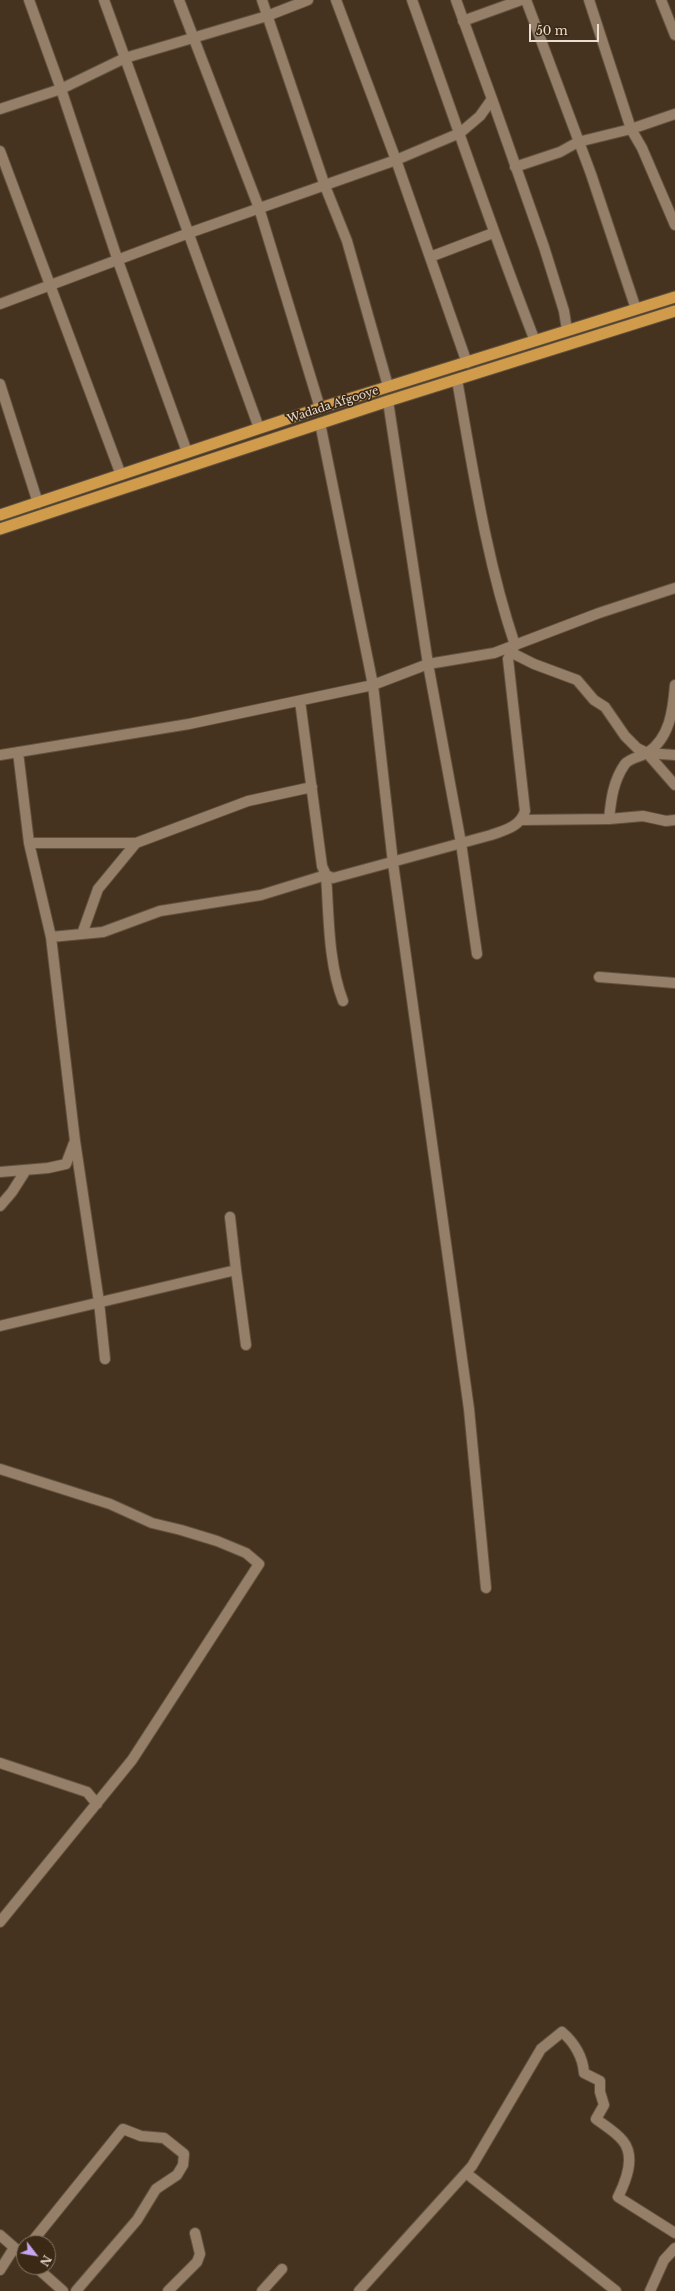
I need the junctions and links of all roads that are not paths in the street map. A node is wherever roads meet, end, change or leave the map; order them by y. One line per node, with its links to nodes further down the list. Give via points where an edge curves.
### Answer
1 (29, 0): 18 (street)
2 (104, 0): 17 (street)
3 (179, 0): 16 (street)
4 (262, 0): 13 (street)
5 (308, 0): 13 (street)
6 (336, 0): 26 (street)
7 (412, 0): 23 (street)
8 (456, 0): 14 (street)
9 (521, 0): 14 (street)
10 (526, 0): 24 (street)
11 (589, 0): 22 (street)
12 (661, 0): 15 (street)
13 (267, 16): 16 (street); 28 (street)
14 (463, 21): 19 (street)
15 (675, 35)
16 (194, 39): 17 (street); 29 (street)
17 (124, 58): 18 (street); 31 (street)
18 (61, 89): 20 (street); 34 (street)
19 (492, 99): 23 (street, via 480,116); 27 (street)
20 (0, 109)
21 (675, 114): 22 (street)
22 (631, 129): 24 (street); 30 (street, via 642,148)
23 (460, 133): 26 (street); 32 (street)
24 (578, 142): 27 (street, via 560,152); 38 (street)
25 (0, 151): 35 (street)
26 (396, 160): 28 (street); 33 (street)
27 (516, 167): 40 (street, via 544,247 564,311)
28 (325, 186): 29 (street); 45 (street, via 347,241)
29 (259, 208): 31 (street); 47 (street)
30 (675, 225)
31 (189, 233): 34 (street); 49 (street)
32 (493, 234): 33 (street); 41 (street)
33 (430, 257): 42 (street)
34 (118, 260): 35 (street); 50 (street)
35 (50, 286): 37 (street); 51 (street)
36 (675, 297): 38 (highway, Wadada Afgooye)
37 (0, 304)
38 (636, 309): 40 (highway, Wadada Afgooye)
39 (675, 311): 43 (highway, Wadada Afgooye)
40 (567, 330): 41 (highway, Wadada Afgooye)
41 (534, 341): 42 (highway, Wadada Afgooye)
42 (467, 363): 45 (highway, Wadada Afgooye)
43 (457, 380): 46 (highway, Wadada Afgooye); 56 (street, via 482,522)
44 (0, 384): 52 (street)
45 (388, 386): 47 (highway, Wadada Afgooye)
46 (388, 401): 48 (highway, Wadada Afgooye); 57 (street)
47 (320, 408): 49 (highway, Wadada Afgooye)
48 (320, 423): 54 (highway, Wadada Afgooye); 58 (street)
49 (259, 428): 50 (highway, Wadada Afgooye)
50 (187, 452): 51 (highway, Wadada Afgooye)
51 (120, 475): 52 (highway, Wadada Afgooye)
52 (38, 503): 53 (highway, Wadada Afgooye)
53 (0, 515)
54 (0, 529)
55 (675, 588): 56 (street)
56 (513, 649): 57 (street); 62 (street, via 534,664 576,680 594,700 605,707 625,736 637,748); 68 (street, via 508,659 525,811)
57 (428, 664): 58 (street); 72 (street)
58 (372, 685): 60 (street); 73 (street)
59 (675, 685): 62 (street, via 669,723 662,738)
60 (300, 701): 61 (street, via 189,724); 66 (street)
61 (18, 752): 63 (street); 70 (street)
62 (647, 753): 64 (street); 65 (street); 67 (street, via 626,763 614,782)
63 (0, 755)
64 (675, 755)
65 (675, 785)
66 (312, 787): 71 (street, via 248,801); 74 (street, via 322,866)
67 (609, 819): 68 (street); 69 (street, via 643,816 666,821)
68 (522, 820): 72 (street, via 504,830)
69 (675, 820)
70 (29, 843): 71 (street); 76 (street)
71 (136, 843): 75 (street, via 98,889)
72 (462, 843): 73 (street); 77 (street)
73 (393, 863): 74 (street, via 333,878); 92 (street, via 469,1409)
74 (326, 875): 75 (street, via 261,896 160,910 103,932); 80 (street, via 331,943 338,988)
75 (82, 934): 76 (street)
76 (51, 937): 81 (street)
77 (477, 954)
78 (599, 977): 79 (street)
79 (675, 983)
80 (343, 1001)
81 (75, 1141): 82 (street, via 66,1164); 87 (street)
82 (26, 1170): 83 (street); 84 (street)
83 (0, 1172)
84 (0, 1206)
85 (230, 1217): 86 (street)
86 (236, 1270): 87 (street); 89 (street)
87 (99, 1302): 88 (street); 90 (street)
88 (0, 1326)
89 (246, 1344)
90 (105, 1359)
91 (0, 1468): 94 (street, via 110,1504 152,1523 217,1542 246,1553 259,1564 132,1760)
92 (486, 1588)
93 (0, 1762): 94 (street, via 86,1792)
94 (98, 1804): 95 (street)
95 (0, 1922)
96 (466, 2173): 98 (street, via 541,2049 562,2032 572,2040 584,2065 584,2073 600,2081 604,2105 596,2119 624,2141 629,2154 628,2178 618,2198); 110 (street); 111 (street)
97 (195, 2233): 108 (street, via 200,2254 197,2262)
98 (675, 2233)
99 (0, 2235): 101 (street)
100 (37, 2235): 107 (street, via 123,2128 141,2136 164,2138 184,2154 183,2165 177,2175 156,2189 137,2220)
101 (14, 2248): 104 (street)
102 (675, 2248): 112 (street, via 664,2260)
103 (282, 2269): 109 (street)
104 (0, 2270)
105 (45, 2275): 106 (street)
106 (63, 2291)
107 (76, 2291)
108 (168, 2291)
109 (262, 2291)
110 (359, 2291)
111 (616, 2291)
112 (650, 2291)

